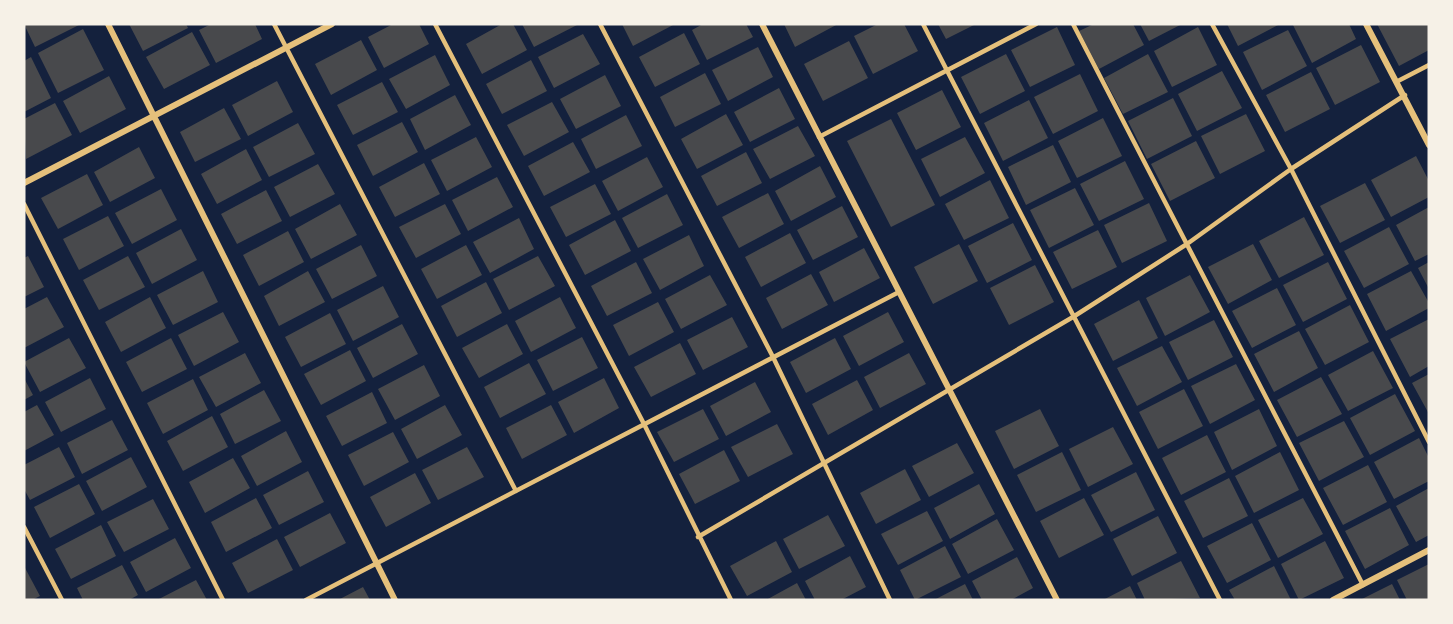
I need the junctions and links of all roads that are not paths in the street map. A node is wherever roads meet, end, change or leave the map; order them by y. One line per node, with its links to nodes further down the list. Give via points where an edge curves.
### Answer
1 (108, 24): 17 (street)
2 (274, 24): 12 (lane)
3 (332, 24): 12 (street)
4 (435, 24): 28 (lane)
5 (600, 24): 26 (lane)
6 (762, 24): 18 (street)
7 (923, 24): 14 (lane)
8 (1036, 24): 14 (lane)
9 (1073, 24): 23 (lane)
10 (1212, 24): 20 (lane)
11 (1366, 24): 15 (street)
12 (286, 48): 17 (street); 31 (lane)
13 (1429, 65): 15 (lane)
14 (946, 71): 18 (lane); 25 (lane)
15 (1398, 81): 16 (street)
16 (1405, 95): 19 (street); 20 (lane)
17 (154, 116): 21 (street); 35 (street)
18 (819, 137): 24 (street)
19 (1429, 145)
20 (1291, 169): 23 (lane); 29 (lane)
21 (24, 183)
22 (24, 204): 38 (lane)
23 (1187, 244): 25 (lane); 36 (lane)
24 (899, 292): 26 (lane); 27 (street)
25 (1073, 317): 27 (lane); 44 (lane)
26 (773, 357): 28 (lane); 30 (lane)
27 (949, 389): 30 (lane); 43 (street)
28 (644, 424): 31 (lane); 33 (lane)
29 (1429, 442)
30 (824, 463): 33 (lane); 42 (lane)
31 (516, 491): 35 (lane)
32 (24, 527): 37 (lane)
33 (698, 537): 41 (lane)
34 (1429, 550): 36 (street)
35 (376, 564): 39 (lane); 40 (street)
36 (1362, 585): 45 (street)
37 (62, 600)
38 (224, 600)
39 (306, 600)
40 (395, 600)
41 (731, 600)
42 (890, 600)
43 (1057, 600)
44 (1220, 600)
45 (1333, 600)

